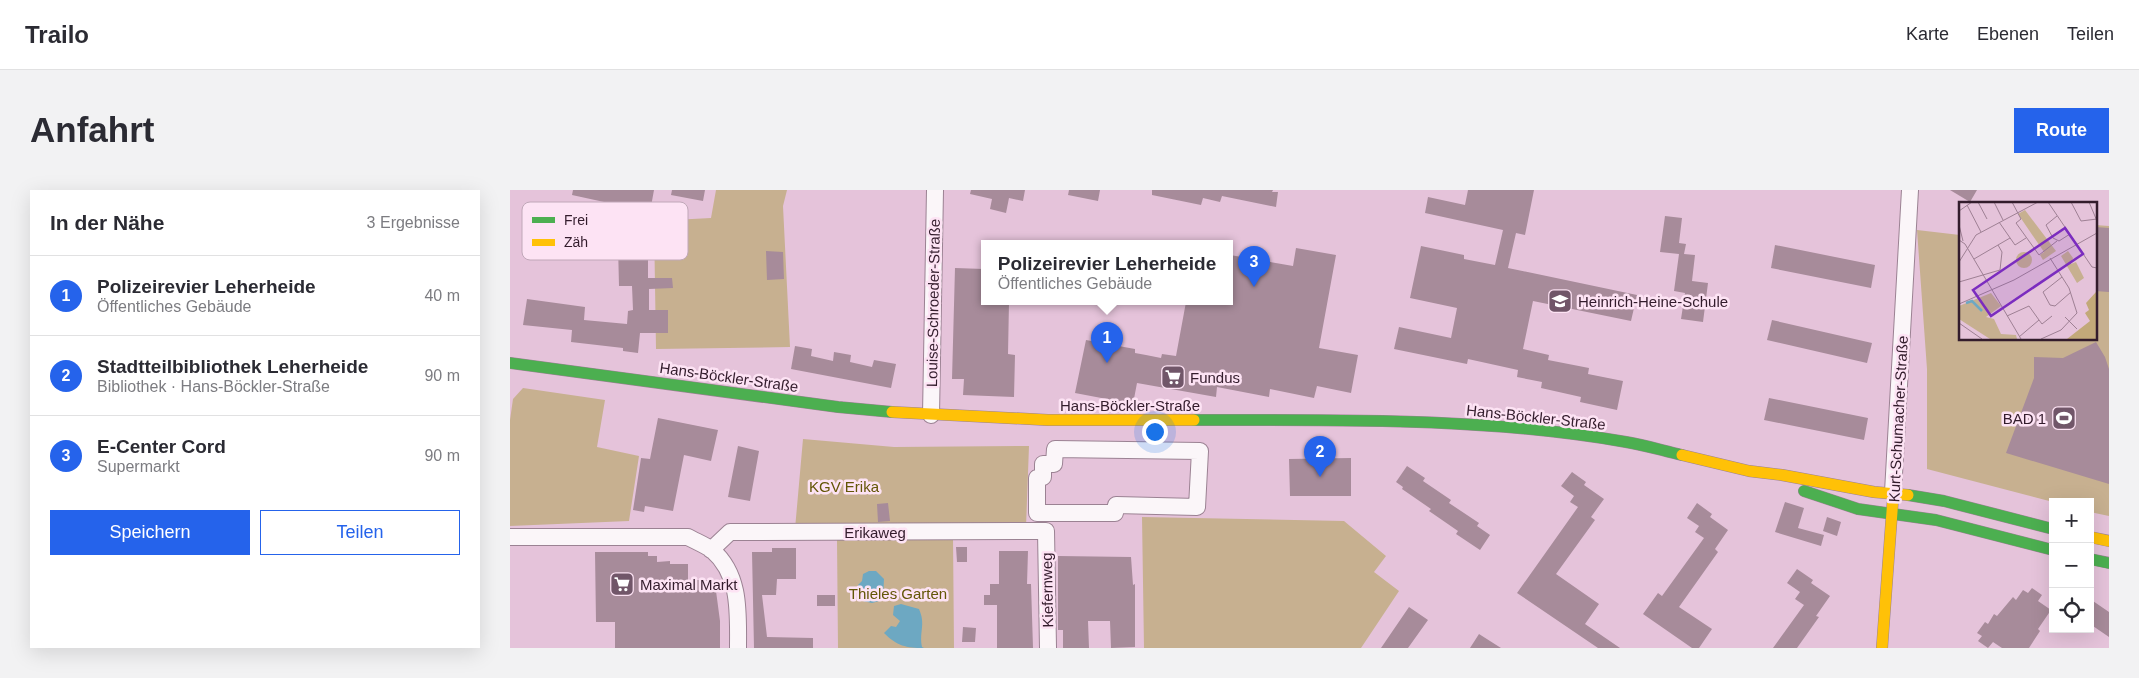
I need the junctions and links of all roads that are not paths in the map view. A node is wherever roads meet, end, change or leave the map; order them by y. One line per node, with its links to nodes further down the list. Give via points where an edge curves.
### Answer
1 (935, 190): 4 (street, Louise-Schroeder-Straße)
2 (1910, 190): 7 (street, Kurt-Schumacher-Straße)
3 (510, 363): 4 (street, Hans-Böckler-Straße, via 838,407)
4 (931, 416): 5 (street, Hans-Böckler-Straße, via 1460,424 1627,442)
5 (1749, 471): 7 (street, Hans-Böckler-Straße, via 1874,492); 8 (street, Hans-Böckler-Straße, via 1858,509)
6 (1198, 492): 6 (street, via 1198,507 1116,505 1115,513 1037,513 1036,478 1043,477 1043,464 1054,464 1055,449 1200,451)
7 (1894, 492): 8 (street, Kurt-Schumacher-Straße); 9 (street, Hans-Böckler-Straße, via 1944,500)
8 (1892, 514): 14 (street, Hans-Böckler-Straße, via 1936,520); 20 (street, Kurt-Schumacher-Straße)
9 (2049, 528)
10 (1046, 531): 15 (street, Erikaweg, via 730,532); 19 (street, Kiefernweg)
11 (510, 537): 15 (street, via 688,537)
12 (2094, 538): 13 (street)
13 (2109, 541)
14 (2049, 549)
15 (712, 550): 18 (street, via 731,573 736,597)
16 (2094, 560): 17 (street)
17 (2109, 563)
18 (738, 648)
19 (1048, 648)
20 (1882, 648)

